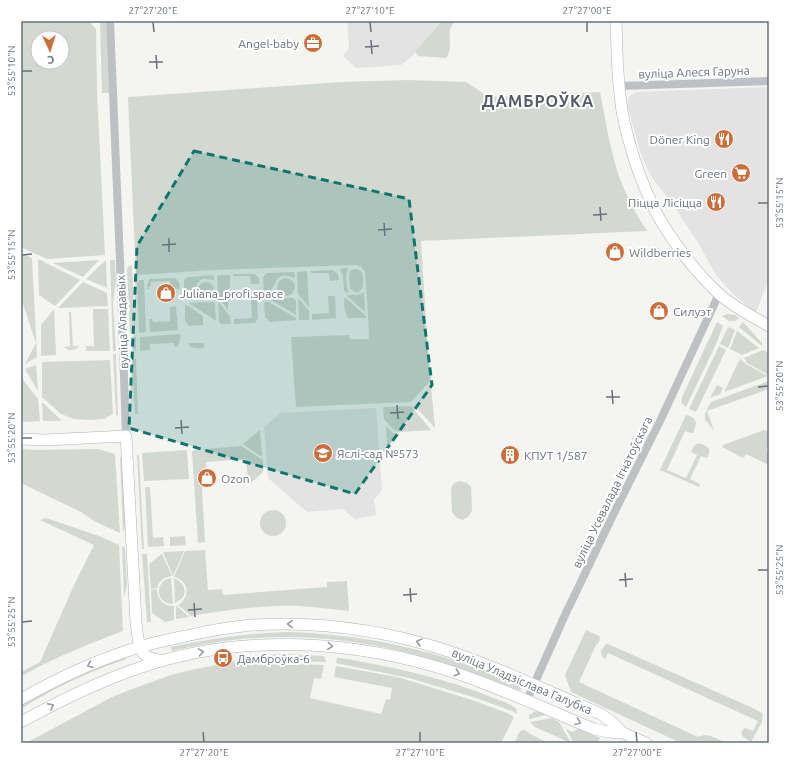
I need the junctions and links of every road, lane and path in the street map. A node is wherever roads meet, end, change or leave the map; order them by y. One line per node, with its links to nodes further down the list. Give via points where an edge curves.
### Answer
1 (110, 21): 7 (street, вуліца Аладавых)
2 (616, 21): 4 (main road)
3 (769, 81): 4 (street, вуліца Алеся Гаруна)
4 (619, 86): 5 (main road, via 632,152 653,207 692,266)
5 (719, 294): 6 (main road, via 732,305); 14 (street, вуліца Усевалада Ігнатоўскага)
6 (769, 326)
7 (126, 436): 8 (main road); 9 (main road, вуліца Аладавых)
8 (21, 439)
9 (138, 627): 10 (main road, via 148,637); 11 (main road, вуліца Аладавых)
10 (160, 641): 11 (main road, вуліца Уладзіслава Галубка); 14 (main road, вуліца Уладзіслава Галубка, one-way to 10, via 427,644 336,627 290,624 251,626)
11 (142, 648): 12 (main road, via 155,660); 13 (main road); 15 (main road, вуліца Уладзіслава Галубка, one-way to 15, via 86,666)
12 (163, 660): 13 (main road, вуліца Уладзіслава Галубка); 16 (main road, вуліца Уладзіслава Галубка, one-way to 16, via 245,646 283,644 333,647 386,654 427,664)
13 (134, 670): 17 (main road, вуліца Уладзіслава Галубка, one-way to 13, via 76,693)
14 (534, 685): 16 (street, вуліца Усевалада Ігнатоўскага); 18 (main road, вуліца Уладзіслава Галубка, via 601,714)
15 (21, 699)
16 (528, 700): 18 (main road, вуліца Уладзіслава Галубка, one-way to 18, via 594,728)
17 (21, 722)
18 (623, 733): 19 (main road, вуліца Уладзіслава Галубка)
19 (646, 743)

